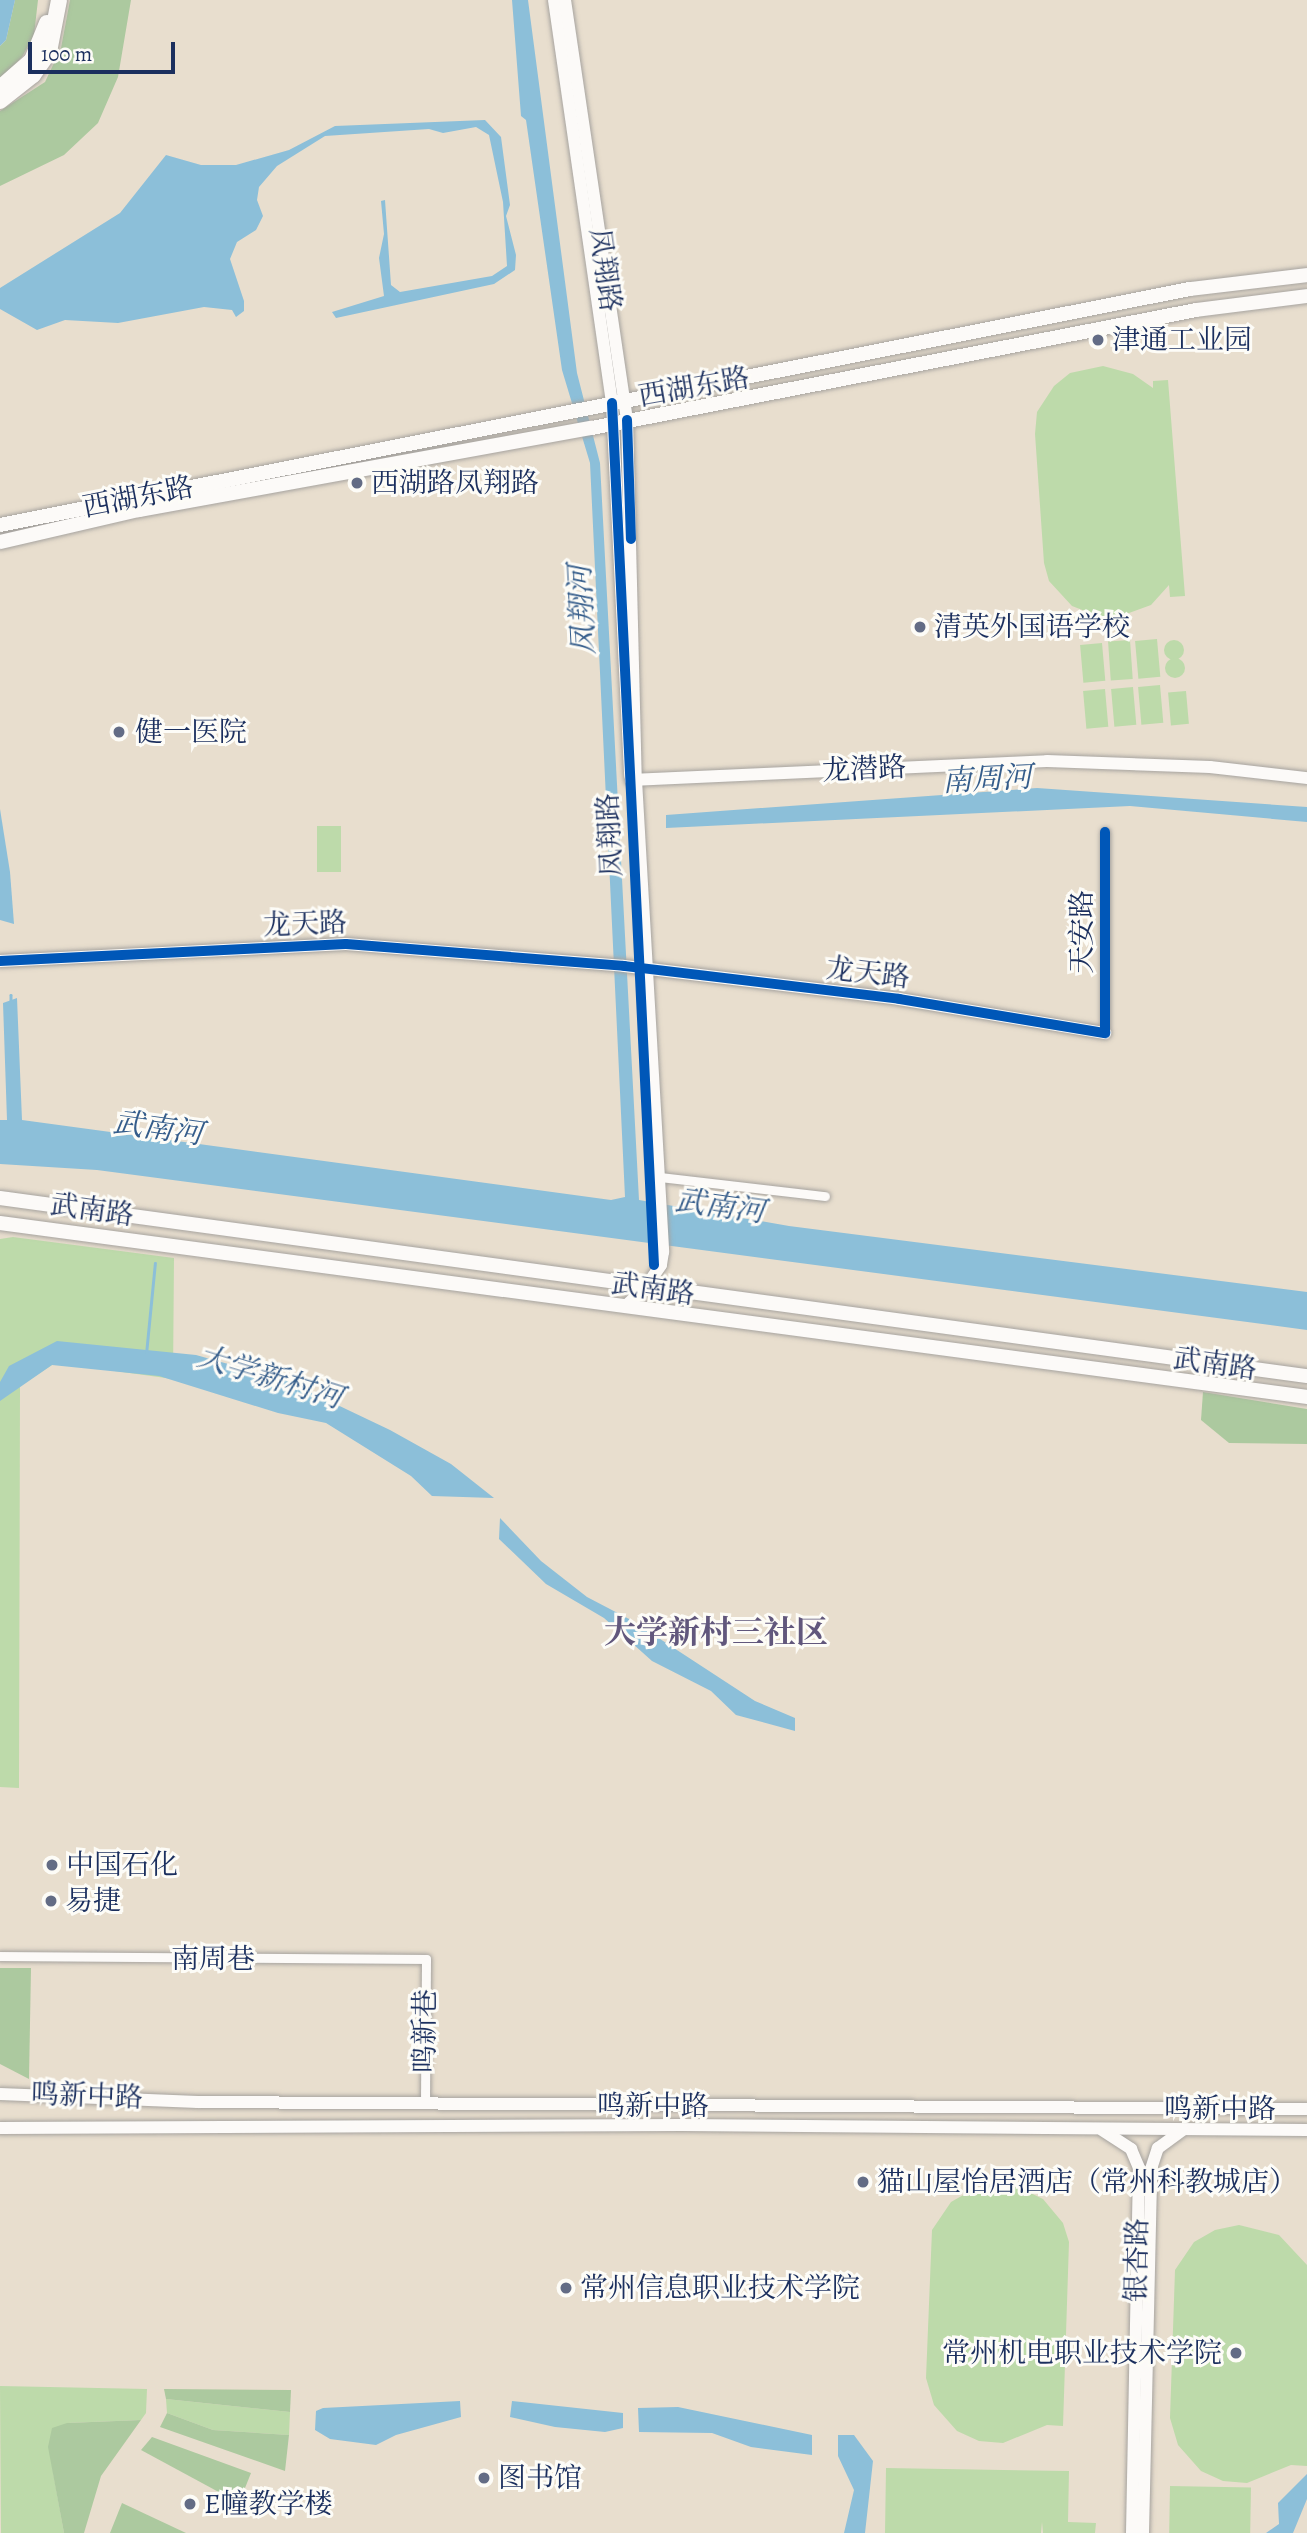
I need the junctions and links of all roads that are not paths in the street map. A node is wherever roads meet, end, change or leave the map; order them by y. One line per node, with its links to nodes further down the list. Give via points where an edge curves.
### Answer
1 (49, 0): 5 (highway, via 38,48 24,69)
2 (59, 0): 6 (highway, via 49,52 33,75)
3 (554, 0): 9 (street, 凤翔路)
4 (565, 0): 9 (street, 凤翔路)
5 (0, 88)
6 (0, 101)
7 (1307, 275): 9 (main road, 西湖东路, via 1190,289)
8 (1307, 296): 10 (main road, 西湖东路, via 1196,310)
9 (618, 401): 10 (street, 凤翔路); 11 (main road, 西湖东路)
10 (621, 421): 12 (main road, 西湖东路, via 139,510); 14 (street, 凤翔路)
11 (0, 524)
12 (0, 542)
13 (1307, 778): 14 (street, 龙潜路, via 1210,767 1047,761)
14 (634, 780): 17 (street, 凤翔路)
15 (1105, 832): 18 (street, 天安路)
16 (0, 961): 17 (street, 龙天路, via 346,944)
17 (643, 968): 18 (street, 龙天路, via 899,999); 19 (street, 凤翔路); 20 (street, 凤翔路)
18 (1105, 1033)
19 (660, 1177): 20 (street, 凤翔路); 22 (street)
20 (657, 1193): 24 (street, 凤翔路, via 657,1265)
21 (0, 1196): 24 (main road, 武南路)
22 (825, 1196)
23 (0, 1223): 25 (main road, 武南路)
24 (641, 1288): 25 (street, 凤翔路); 26 (main road, 武南路)
25 (626, 1306): 27 (main road, 武南路)
26 (1307, 1376)
27 (1307, 1397)
28 (0, 1956): 29 (street, 南周巷)
29 (426, 1959): 31 (street, 鸣新巷)
30 (0, 2094): 31 (street, 鸣新中路)
31 (425, 2104): 32 (street, 鸣新中路)
32 (1307, 2109)
33 (0, 2128): 34 (street, 鸣新中路, via 682,2125)
34 (1102, 2130): 35 (street, 鸣新中路); 37 (street, 银杏路, via 1131,2149 1139,2168)
35 (1183, 2130): 36 (street, 鸣新中路); 38 (street, 银杏路, via 1158,2148 1151,2169)
36 (1307, 2130)
37 (1132, 2533)
38 (1143, 2533)

